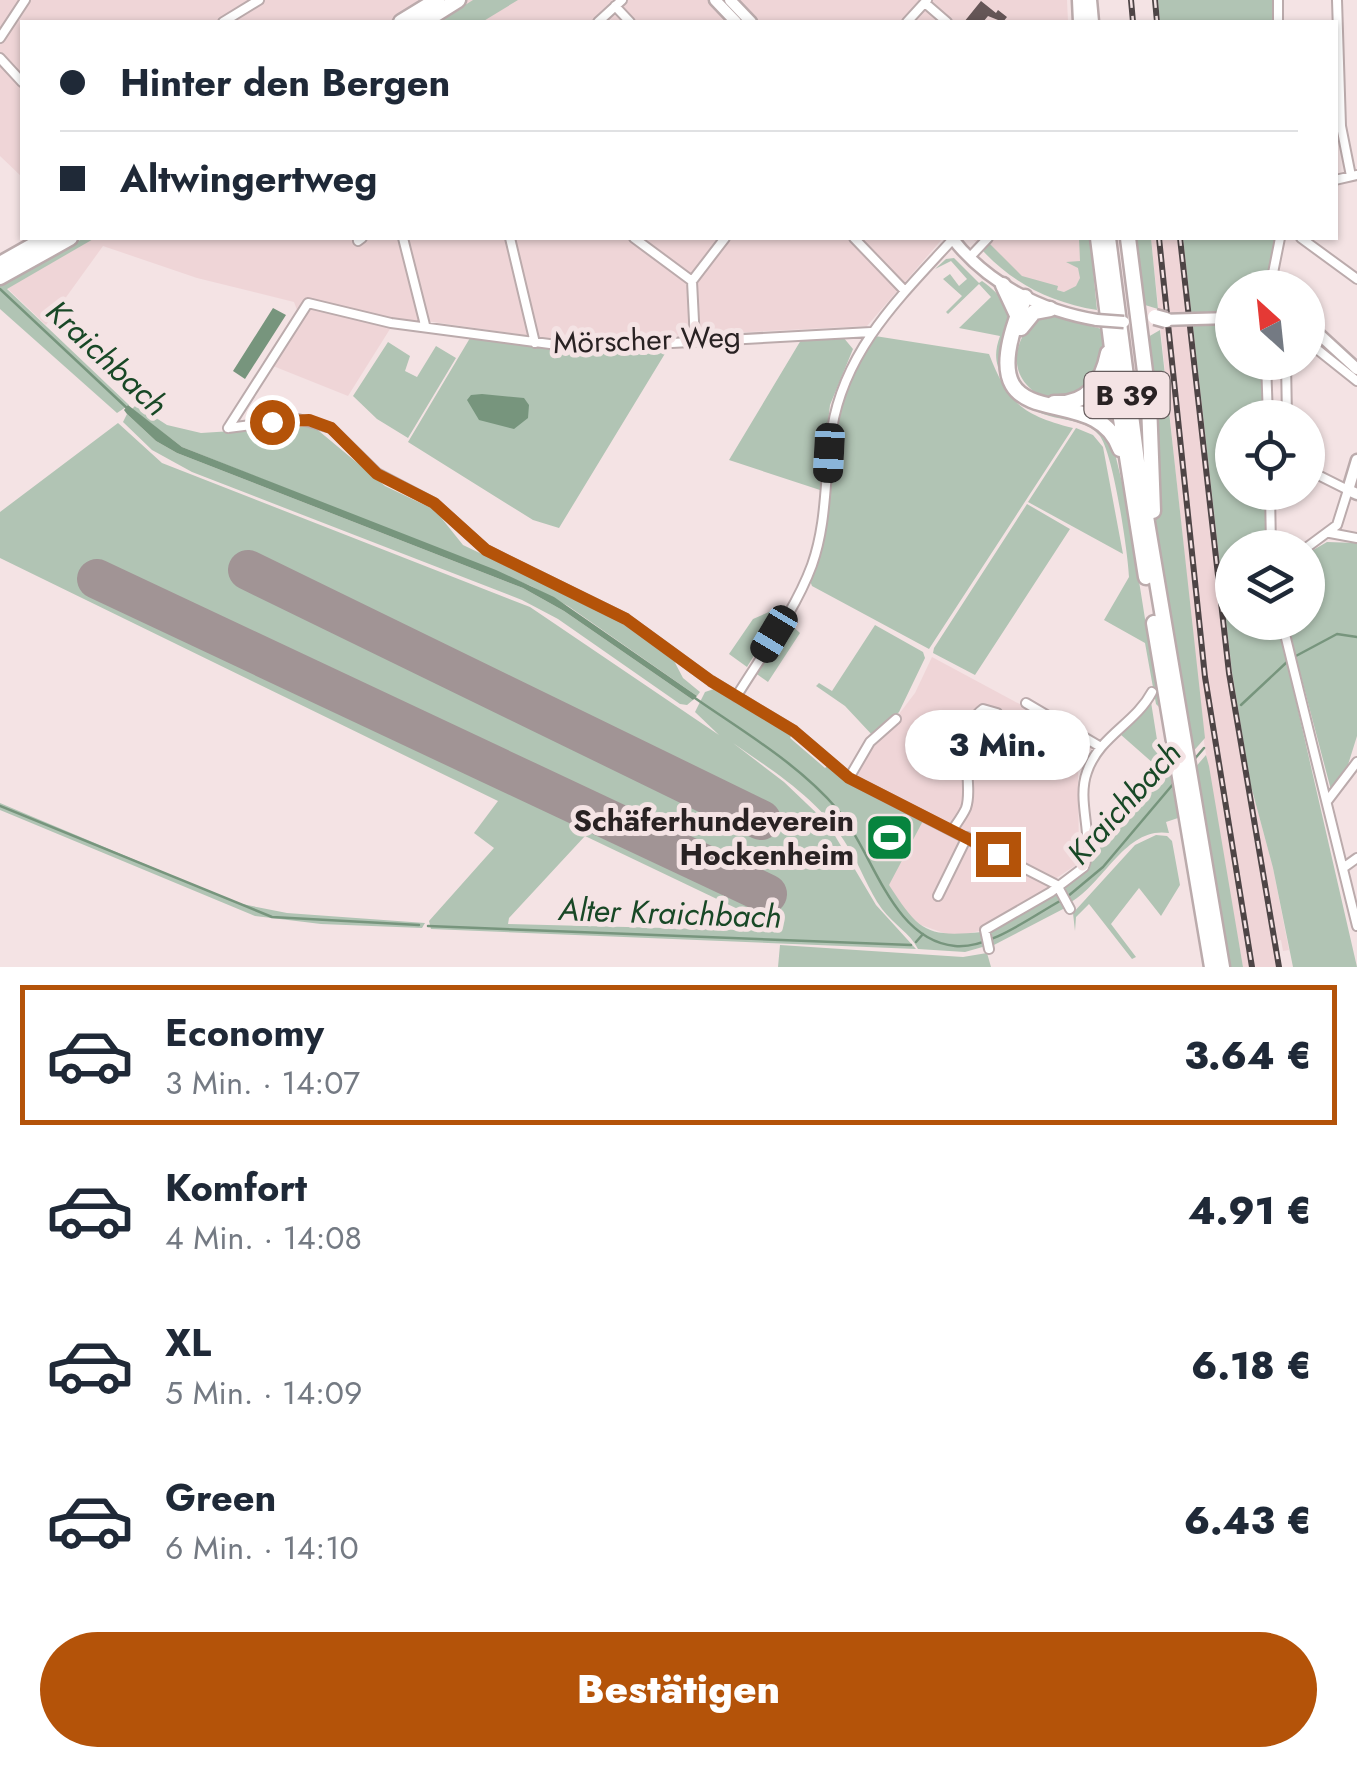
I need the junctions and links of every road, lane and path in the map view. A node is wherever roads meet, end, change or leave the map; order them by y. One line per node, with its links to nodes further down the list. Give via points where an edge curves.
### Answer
1 (26, 0): 16 (street)
2 (259, 0): 8 (street)
3 (438, 0): 9 (highway)
4 (458, 0): 10 (highway)
5 (715, 0): 11 (main road)
6 (730, 0): 12 (main road)
7 (926, 1): 13 (street); 14 (street)
8 (226, 20)
9 (404, 20)
10 (426, 20)
11 (734, 20)
12 (750, 20)
13 (910, 20)
14 (945, 20)
15 (1338, 32): 19 (street, via 1341,126)
16 (0, 38)
17 (0, 58): 18 (street)
18 (20, 80)
19 (1354, 176)
20 (43, 240): 38 (highway)
21 (66, 240): 38 (highway)
22 (403, 240): 50 (street)
23 (510, 240): 55 (street)
24 (637, 240): 40 (street)
25 (723, 240): 40 (street)
26 (856, 240): 42 (street)
27 (949, 240): 36 (street)
28 (953, 240): 35 (main road)
29 (986, 240): 35 (street)
30 (1098, 240): 54 (highway, B 39)
31 (1108, 240): 67 (highway, B 39)
32 (1128, 240): 44 (highway)
33 (1280, 240): 37 (street)
34 (1304, 240): 39 (street)
35 (968, 255): 36 (street); 41 (main road)
36 (935, 258): 42 (street)
37 (1274, 270)
38 (1, 272)
39 (1357, 279)
40 (692, 281): 52 (street)
41 (1003, 285): 43 (main road); 48 (highway)
42 (906, 291): 51 (street)
43 (1028, 299): 45 (main road); 48 (highway)
44 (1137, 299): 47 (highway); 49 (highway)
45 (1050, 309): 48 (highway); 49 (main road, bridge)
46 (1215, 318): 47 (main road, bridge)
47 (1160, 319): 49 (main road); 56 (highway)
48 (1019, 322): 54 (highway, via 1018,376 1050,402 1069,403 1094,388); 62 (highway, via 1006,359 1017,389 1042,406 1082,413 1107,427 1119,444)
49 (1131, 322): 56 (highway)
50 (424, 325): 55 (street, Mörscher Weg); 70 (street, Mörscher Weg, via 391,324 308,302 228,428 298,419 331,428 377,474 434,503 486,550 626,619)
51 (871, 332): 52 (street, Mörscher Weg); 70 (street, via 836,409 812,565)
52 (694, 340): 55 (street, Mörscher Weg, via 580,348)
53 (1325, 340): 58 (main road)
54 (1110, 342): 62 (highway, B 39)
55 (535, 343)
56 (1142, 343): 67 (highway)
57 (1325, 356): 59 (street)
58 (1357, 369)
59 (1357, 381)
60 (1357, 460): 63 (main road)
61 (1325, 478): 63 (street)
62 (1132, 492): 76 (highway, B 39)
63 (1353, 492): 64 (street)
64 (1330, 532): 65 (street); 66 (street)
65 (1325, 535)
66 (1357, 538)
67 (1152, 551): 76 (highway, B 39)
68 (1286, 640): 78 (street)
69 (1152, 692): 74 (street)
70 (736, 697): 77 (street, via 794,731)
71 (1026, 704): 74 (street)
72 (896, 719): 77 (street, via 870,742)
73 (969, 737): 79 (street, via 966,807)
74 (1099, 746): 83 (street, via 1084,785 1086,861)
75 (1357, 762): 78 (street)
76 (1183, 773): 88 (highway, B 39); 89 (highway, B 39)
77 (849, 778): 79 (street)
78 (1328, 800): 82 (street)
79 (952, 829): 80 (street)
80 (967, 837): 83 (street); 84 (street)
81 (1357, 858): 82 (street)
82 (1343, 868): 86 (street)
83 (1059, 888): 85 (street); 87 (street, via 984,930)
84 (938, 896)
85 (1068, 906)
86 (1357, 926)
87 (987, 943)
88 (1212, 967)
89 (1222, 967)

